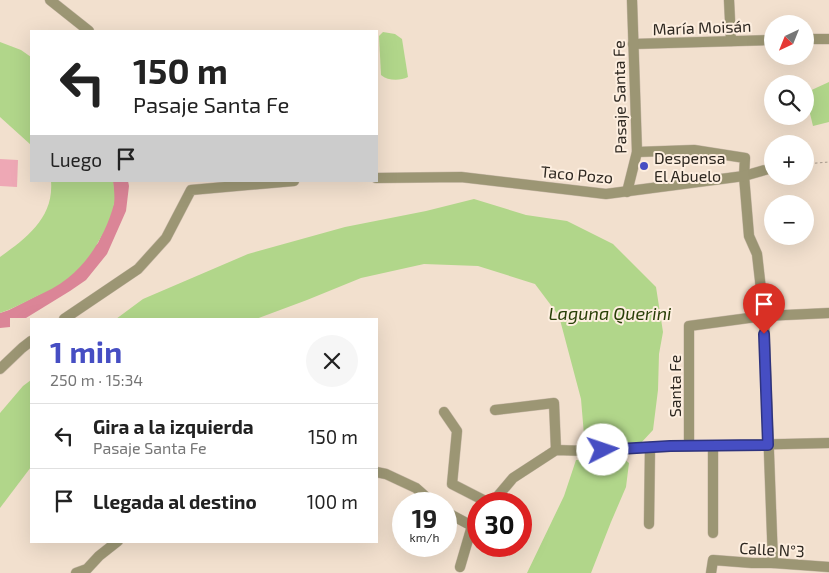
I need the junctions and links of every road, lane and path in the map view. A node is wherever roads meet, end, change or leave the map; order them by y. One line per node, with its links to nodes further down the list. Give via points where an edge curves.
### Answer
1 (50, 0): 4 (street)
2 (632, 0): 9 (street, Pasaje Santa Fe)
3 (729, 0): 8 (street)
4 (88, 30)
5 (829, 39): 7 (street)
6 (764, 40): 8 (street, María Moisán)
7 (814, 40)
8 (731, 41): 9 (street, María Moisán)
9 (633, 44): 10 (street, Pasaje Santa Fe)
10 (637, 152): 14 (street, via 694,150 745,158); 17 (street, Pasaje Santa Fe)
11 (829, 162): 12 (path)
12 (814, 163)
13 (764, 170): 14 (street, Taco Pozo)
14 (744, 176): 17 (street, Taco Pozo); 19 (street, via 749,236 757,254)
15 (378, 178): 17 (street, Taco Pozo, via 461,177 606,194)
16 (283, 182): 20 (street, via 191,190 166,238 138,269)
17 (627, 192)
18 (829, 313): 19 (street)
19 (764, 316): 26 (street); 27 (street, Santa Fe, via 689,326)
20 (65, 318)
21 (30, 342): 22 (street)
22 (0, 369)
23 (495, 410): 30 (street, via 554,403)
24 (444, 412): 33 (street, via 458,430 452,484)
25 (829, 443): 26 (street)
26 (768, 445): 28 (street); 39 (street)
27 (689, 446): 28 (street); 29 (street)
28 (713, 446): 36 (street)
29 (650, 447): 30 (street); 35 (street)
30 (556, 450): 34 (street, via 513,478)
31 (378, 472): 32 (street)
32 (420, 492)
33 (468, 492)
34 (501, 492)
35 (648, 524)
36 (713, 533)
37 (115, 543): 42 (street, via 87,569)
38 (467, 546): 40 (street)
39 (772, 562): 41 (street, Calle N°3); 43 (street, Calle N°3, via 714,560)
40 (460, 567)
41 (829, 568)
42 (76, 573)
43 (710, 573)

